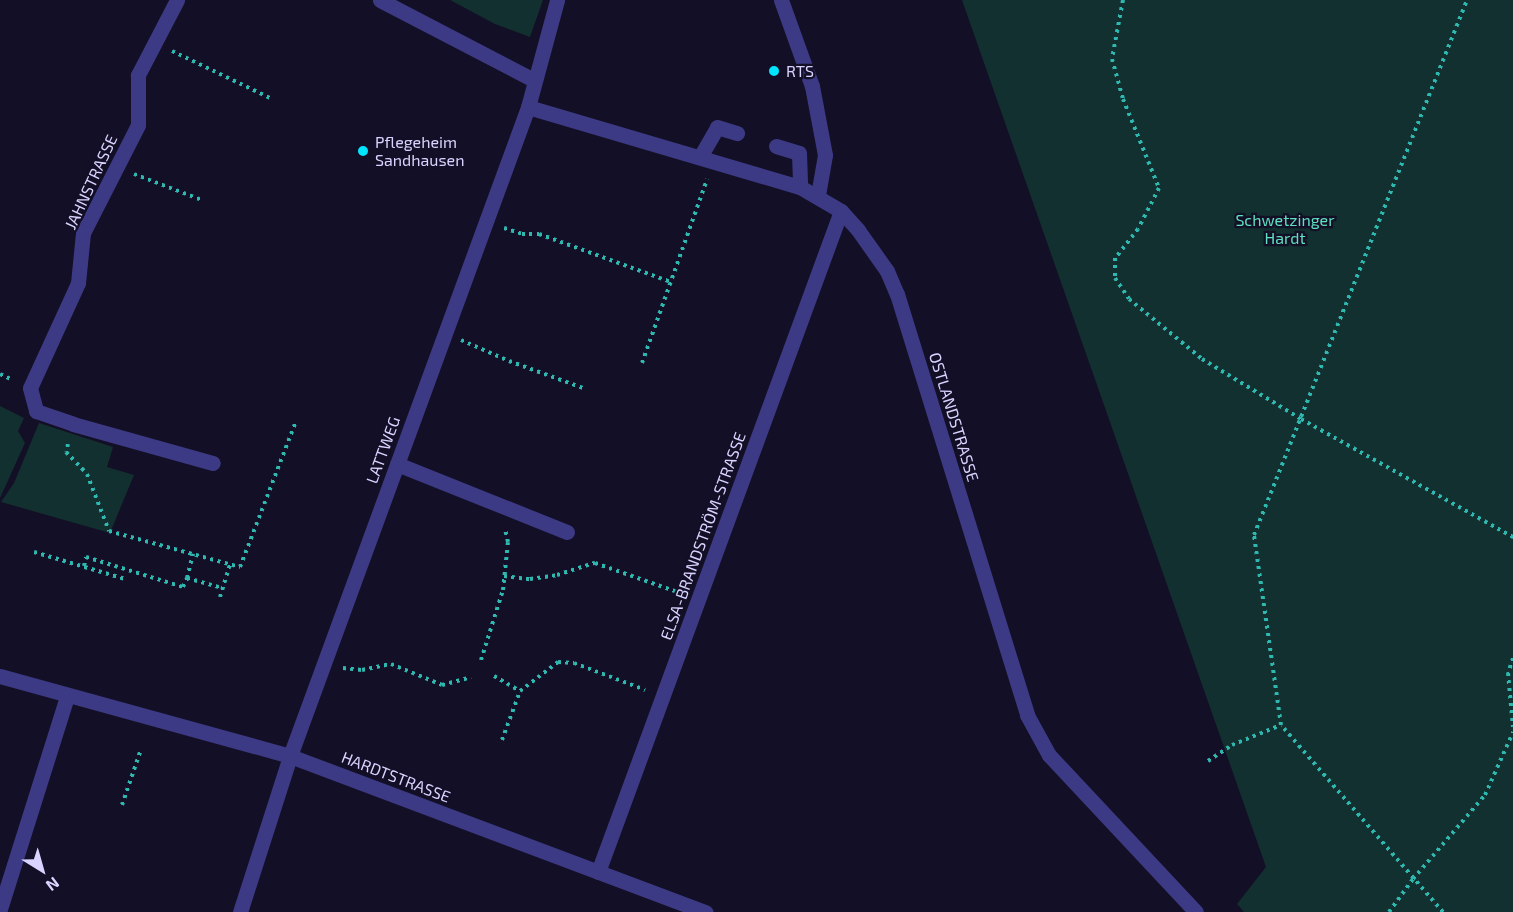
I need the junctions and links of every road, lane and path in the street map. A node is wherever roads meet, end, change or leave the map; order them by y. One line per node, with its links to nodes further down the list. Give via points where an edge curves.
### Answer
1 (177, 0): 7 (street, JAHNSTRASSE)
2 (380, 0): 8 (street)
3 (557, 0): 8 (street, LATTWEG)
4 (781, 0): 16 (street, via 812,86 825,155)
5 (1123, 0): 24 (path, via 1113,59 1123,99 1159,188 1138,229 1115,258 1115,278 1129,299 1202,359)
6 (1467, 0): 24 (path)
7 (155, 43): 9 (path); 14 (street, JAHNSTRASSE, via 138,75 138,125)
8 (534, 80): 10 (street, LATTWEG)
9 (272, 99)
10 (528, 107): 13 (street, OSTLANDSTRASSE); 19 (street, LATTWEG)
11 (737, 133): 13 (street, via 717,127)
12 (776, 146): 15 (street, via 799,153)
13 (707, 159): 15 (street, OSTLANDSTRASSE); 20 (path)
14 (117, 167): 17 (path); 26 (street, JAHNSTRASSE, via 83,233 78,284 30,388 36,411)
15 (800, 187): 16 (street, OSTLANDSTRASSE)
16 (818, 195): 18 (street, OSTLANDSTRASSE)
17 (202, 200)
18 (841, 211): 41 (street, ELSA-BRANDSTRÖM-STRASSE); 64 (street, OSTLANDSTRASSE, via 874,251 897,294 1026,715 1049,754)
19 (486, 221): 20 (path, via 522,234 539,234); 21 (street, LATTWEG)
20 (671, 282): 22 (path)
21 (444, 336): 23 (path); 28 (street, LATTWEG)
22 (642, 363)
23 (586, 388)
24 (1301, 419): 31 (path); 51 (path, via 1254,536)
25 (296, 421): 34 (path, via 240,567)
26 (73, 424): 27 (street, JAHNSTRASSE); 33 (path, via 66,452 87,474 109,531)
27 (213, 463)
28 (397, 464): 29 (street); 44 (street, LATTWEG)
29 (501, 507): 30 (street); 36 (path, via 508,542)
30 (567, 532)
31 (1513, 537)
32 (34, 552): 35 (path)
33 (193, 554): 34 (path); 37 (path)
34 (230, 564): 39 (path)
35 (84, 566): 37 (path, via 86,557 183,587); 38 (path)
36 (504, 576): 41 (path, via 531,579 595,563); 43 (path)
37 (187, 578): 39 (path)
38 (125, 579)
39 (223, 588): 40 (path)
40 (220, 597)
41 (698, 600): 50 (street, ELSA-BRANDSTRÖM-STRASSE)
42 (1513, 658): 52 (path, via 1508,673)
43 (481, 660)
44 (325, 662): 47 (path, via 362,670 391,664 442,685); 56 (street, LATTWEG)
45 (0, 676): 49 (street, HARDTSTRASSE)
46 (494, 676): 48 (path)
47 (471, 677)
48 (520, 691): 50 (path, via 558,662 574,663); 54 (path)
49 (67, 696): 56 (street, HARDTSTRASSE); 61 (street)
50 (663, 696): 59 (street, ELSA-BRANDSTRÖM-STRASSE)
51 (1281, 725): 57 (path, via 1232,745); 60 (path)
52 (1513, 727)
53 (1513, 732): 60 (path, via 1485,795)
54 (502, 740)
55 (140, 752): 58 (path)
56 (290, 756): 59 (street, HARDTSTRASSE); 62 (street, LATTWEG)
57 (1208, 761)
58 (122, 805)
59 (598, 872): 63 (street, HARDTSTRASSE)
60 (1413, 879): 65 (path); 66 (path)
61 (0, 909)
62 (240, 912)
63 (706, 912)
64 (1196, 912)
65 (1389, 912)
66 (1443, 912)

